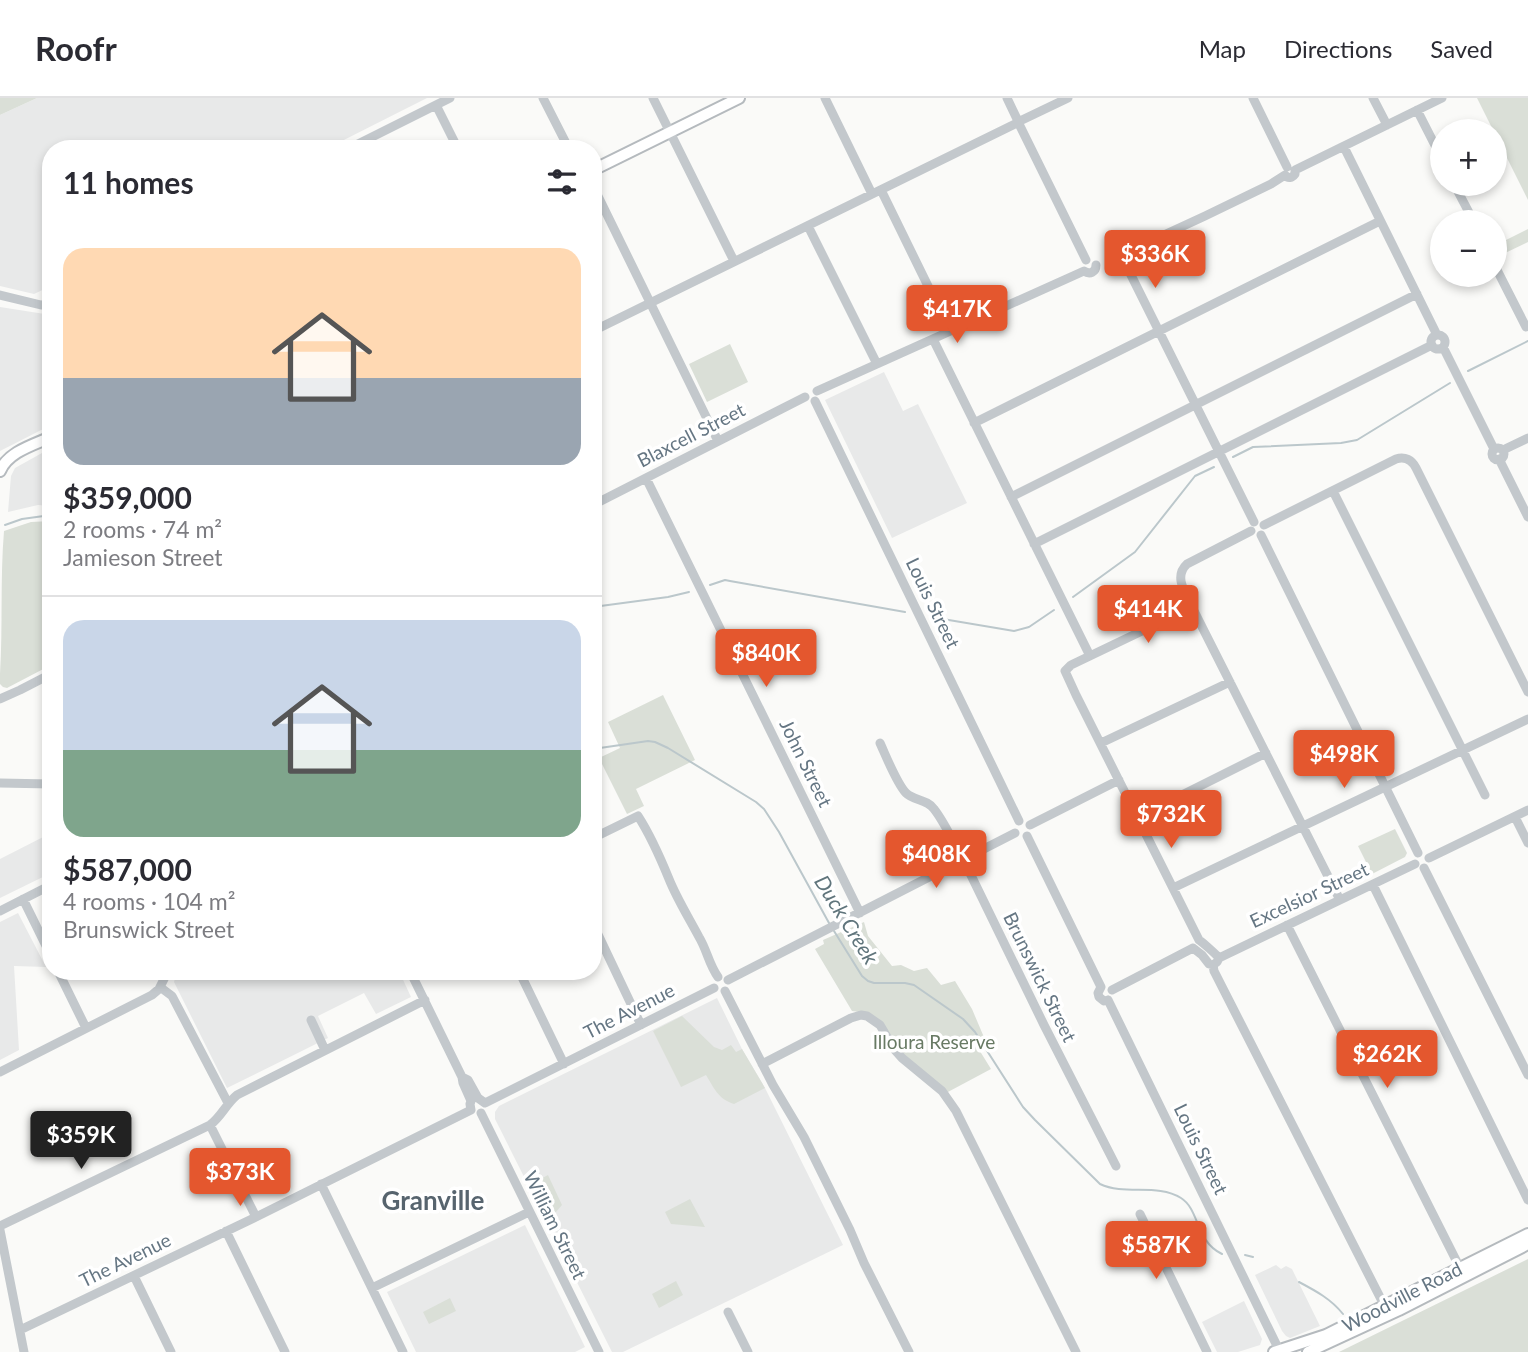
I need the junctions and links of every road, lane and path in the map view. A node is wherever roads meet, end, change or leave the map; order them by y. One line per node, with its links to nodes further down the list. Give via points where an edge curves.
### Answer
1 (450, 98): 11 (street)
2 (544, 98): 19 (street)
3 (653, 98): 15 (street)
4 (739, 98): 15 (main road)
5 (825, 98): 23 (street)
6 (1007, 98): 13 (street)
7 (1068, 98): 13 (street)
8 (1253, 98): 22 (street)
9 (1373, 98): 14 (street)
10 (1442, 98): 12 (street)
11 (436, 105): 17 (street); 18 (street)
12 (1417, 110): 14 (street); 16 (street)
13 (1018, 122): 23 (street); 29 (street)
14 (1387, 125): 20 (street)
15 (670, 132): 21 (main road); 30 (street)
16 (1430, 135)
17 (366, 140)
18 (454, 140)
19 (565, 140)
20 (1344, 147): 22 (street); 25 (street)
21 (602, 166)
22 (1289, 171): 27 (street, via 1271,184)
23 (876, 192): 26 (street); 41 (street)
24 (602, 204): 37 (street)
25 (1380, 220): 35 (street); 42 (street)
26 (808, 226): 30 (street); 47 (street)
27 (1127, 252): 28 (street, via 1118,250); 31 (street)
28 (1115, 258): 31 (street); 32 (street)
29 (1086, 260): 32 (street); 33 (street)
30 (734, 261): 37 (street)
31 (1125, 263): 42 (street)
32 (1096, 265): 33 (street, via 1093,272)
33 (1084, 271): 41 (street)
34 (1506, 287): 40 (street)
35 (1417, 294): 43 (street); 49 (street)
36 (0, 295): 38 (street)
37 (650, 303): 39 (street); 53 (street)
38 (42, 305)
39 (602, 327)
40 (1526, 327)
41 (950, 331): 44 (street)
42 (1159, 331): 49 (street); 50 (street)
43 (1437, 335): 45 (street); 46 (street, via 1444,339)
44 (933, 339): 47 (street); 50 (street)
45 (1432, 345): 46 (street, via 1437,349); 54 (street)
46 (1443, 346): 55 (street)
47 (877, 364): 48 (street)
48 (816, 396): 53 (street, Blaxcell Street, via 814,388 808,389 805,397); 83 (street, Louis Street)
49 (1195, 404): 54 (street); 59 (street)
50 (974, 423): 59 (street)
51 (1528, 438): 55 (street)
52 (42, 441): 56 (main road, via 12,456)
53 (718, 441): 57 (street, Blaxcell Street)
54 (1219, 451): 62 (street); 63 (street)
55 (1499, 453): 61 (street)
56 (0, 471)
57 (646, 478): 60 (street, Blaxcell Street); 100 (street, John Street)
58 (1332, 491): 62 (street); 68 (street, via 1396,459 1409,460); 73 (street)
59 (1011, 497): 63 (street)
60 (602, 500)
61 (1528, 517)
62 (1258, 528): 64 (street, via 1182,568 1180,577); 78 (street)
63 (1034, 544): 65 (street)
64 (1192, 607): 65 (street); 67 (street)
65 (1090, 656): 72 (street, via 1065,671)
66 (42, 679): 69 (street)
67 (1230, 682): 72 (street); 74 (street)
68 (1528, 692)
69 (0, 699)
70 (1528, 719): 73 (street)
71 (880, 743): 92 (street, Brunswick Street, via 904,791 930,803)
72 (1101, 743): 75 (street)
73 (1462, 750): 78 (street); 79 (street)
74 (1266, 753): 81 (street); 85 (street)
75 (1119, 780): 81 (street); 84 (street)
76 (0, 783): 77 (street)
77 (42, 784)
78 (1387, 787): 85 (street); 90 (street)
79 (1485, 795)
80 (1528, 810): 82 (street)
81 (1138, 817): 95 (street)
82 (1515, 817): 89 (street); 91 (street)
83 (1019, 821): 84 (street); 86 (street)
84 (1030, 825): 88 (street)
85 (1304, 826): 95 (street); 98 (street)
86 (1016, 833): 88 (street); 92 (street)
87 (602, 834): 106 (street, via 638,816)
88 (1027, 836): 113 (street)
89 (1528, 843)
90 (1418, 853): 91 (street); 93 (street)
91 (1429, 858): 93 (street, via 1428,865)
92 (963, 860): 100 (street); 130 (street, Brunswick Street)
93 (1419, 866): 94 (street, Excelsior Street); 126 (street)
94 (1373, 885): 98 (street, Excelsior Street); 132 (street)
95 (1173, 888): 104 (street)
96 (42, 890): 97 (street)
97 (23, 899): 99 (street); 102 (street)
98 (1340, 900): 101 (street, Excelsior Street)
99 (0, 911)
100 (860, 913): 111 (street)
101 (1287, 925): 105 (street, Excelsior Street); 140 (street)
102 (42, 938)
103 (602, 944): 120 (street)
104 (1196, 944): 105 (street, via 1203,941 1215,953); 115 (street)
105 (1216, 961): 143 (street, via 1214,971)
106 (718, 977): 111 (street); 114 (street)
107 (62, 980): 121 (street)
108 (164, 980): 112 (street)
109 (415, 980): 117 (street, William Street)
110 (523, 980): 123 (street)
111 (728, 981): 116 (street)
112 (160, 987): 121 (street); 127 (street, via 172,996)
113 (1101, 987): 115 (street); 118 (street, via 1099,997)
114 (714, 988): 116 (street); 120 (street, The Avenue)
115 (1112, 990): 118 (street)
116 (724, 991): 124 (street)
117 (425, 1000): 122 (street); 128 (street, William Street)
118 (1108, 1000): 156 (street, Louis Street)
119 (311, 1020): 122 (street)
120 (641, 1025): 123 (street, The Avenue)
121 (86, 1028): 125 (street)
122 (326, 1050): 127 (street)
123 (564, 1064): 128 (street, The Avenue)
124 (762, 1064): 153 (street, via 804,1137); 154 (street, via 851,1018 867,1016 880,1025 894,1049 942,1091 956,1111)
125 (0, 1072)
126 (1528, 1075)
127 (228, 1103): 129 (street)
128 (477, 1105): 131 (street, The Avenue); 133 (street, William Street)
129 (210, 1125): 135 (street); 136 (street)
130 (1116, 1166)
131 (321, 1184): 135 (street, The Avenue); 142 (street)
132 (1528, 1200)
133 (529, 1212): 142 (street); 151 (street, William Street)
134 (1140, 1214): 155 (street)
135 (256, 1217): 137 (street, The Avenue)
136 (0, 1228): 146 (street)
137 (226, 1231): 141 (street, The Avenue); 149 (street)
138 (1528, 1234): 140 (main road, Woodville Road)
139 (1528, 1244): 145 (main road, Woodville Road)
140 (1460, 1268): 143 (main road, Woodville Road)
141 (134, 1276): 146 (street, The Avenue); 147 (street)
142 (372, 1288): 150 (street)
143 (1384, 1306): 145 (main road, Woodville Road)
144 (728, 1312): 152 (street)
145 (1354, 1326): 156 (main road, Woodville Road); 157 (main road, Woodville Road)
146 (20, 1330): 148 (street)
147 (167, 1350)
148 (24, 1352)
149 (285, 1352)
150 (403, 1352)
151 (599, 1352)
152 (748, 1352)
153 (909, 1352)
154 (1076, 1352)
155 (1207, 1352)
156 (1278, 1352)
157 (1308, 1352)

